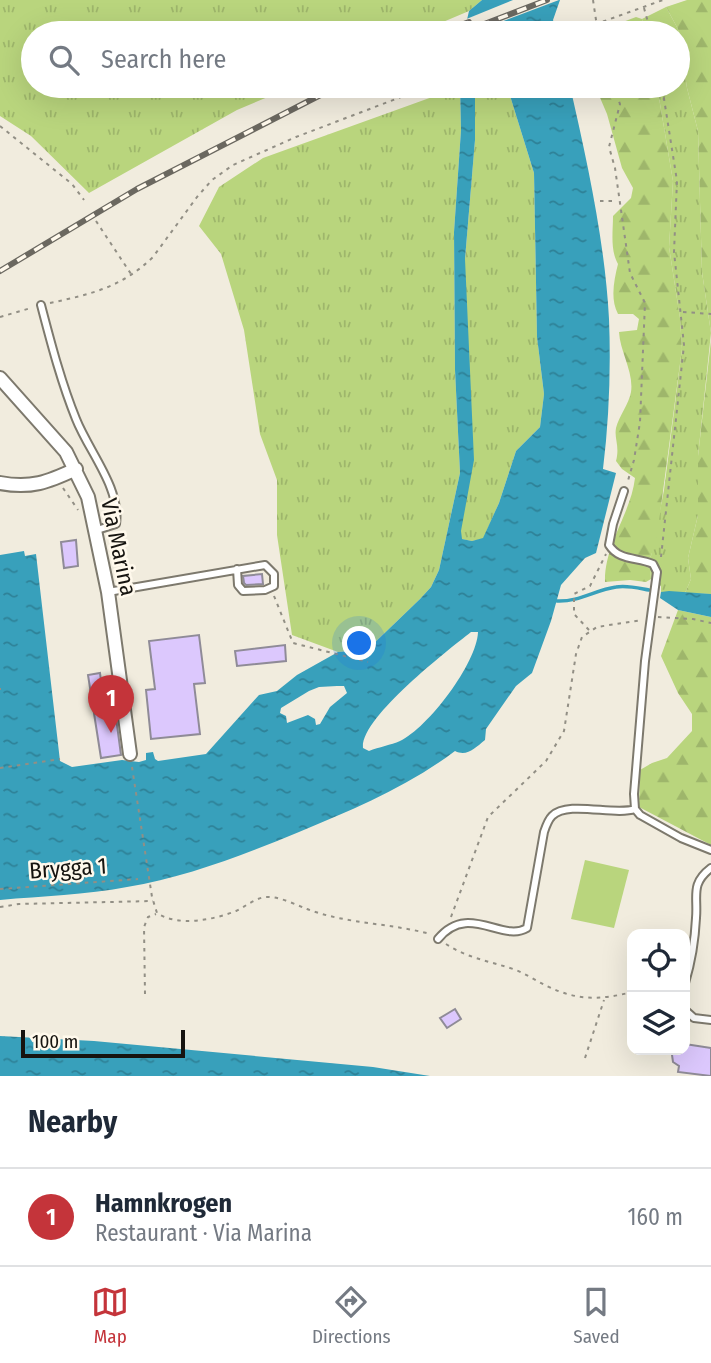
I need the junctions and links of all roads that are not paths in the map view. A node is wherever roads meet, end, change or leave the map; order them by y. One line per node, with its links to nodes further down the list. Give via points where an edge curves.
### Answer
1 (41, 305): 6 (lane, via 77,422 118,511 116,524)
2 (0, 378): 3 (street, Via Marina)
3 (76, 469): 4 (street, via 34,486); 6 (street, Via Marina)
4 (0, 483)
5 (624, 491): 10 (lane, via 609,545 622,557 653,564 657,583 645,661)
6 (97, 530): 8 (street, Via Marina)
7 (237, 569): 7 (lane, via 265,565 274,574 274,586 240,590); 8 (lane)
8 (108, 592): 9 (street, Via Marina)
9 (130, 754)
10 (635, 809): 11 (lane, via 681,838); 13 (lane, via 554,814 544,832 527,928 518,932 469,923 450,928)
11 (711, 850)
12 (711, 868): 14 (lane, via 697,888)
13 (438, 939)
14 (690, 957)
15 (690, 1014): 16 (lane)
16 (711, 1020)

